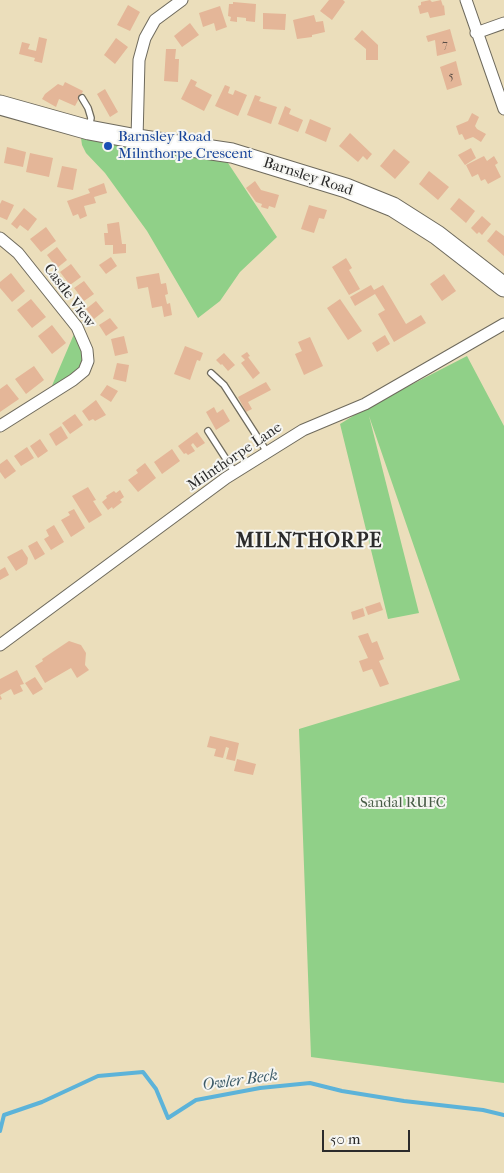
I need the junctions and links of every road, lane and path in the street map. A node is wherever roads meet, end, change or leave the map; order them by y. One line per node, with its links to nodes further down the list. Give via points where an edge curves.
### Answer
1 (182, 0): 9 (street, via 155,20 145,38 139,60)
2 (466, 0): 4 (street)
3 (504, 23): 4 (street)
4 (476, 33): 7 (street)
5 (82, 98): 8 (lane, via 91,118)
6 (0, 105): 8 (main road, Barnsley Road)
7 (504, 109)
8 (89, 130): 9 (main road, Barnsley Road)
9 (137, 139): 11 (main road, Barnsley Road, via 232,153 346,188 392,207 430,230)
10 (0, 238): 14 (street, Castle View, via 18,253 77,328 87,350 88,361 84,371 73,380)
11 (504, 287)
12 (504, 324): 16 (street, Milnthorpe Lane, via 365,404 303,430)
13 (211, 372): 16 (lane, via 224,385)
14 (0, 426)
15 (208, 431): 17 (lane)
16 (267, 452): 17 (street, Milnthorpe Lane)
17 (235, 473): 18 (street, Milnthorpe Lane)
18 (0, 645)

